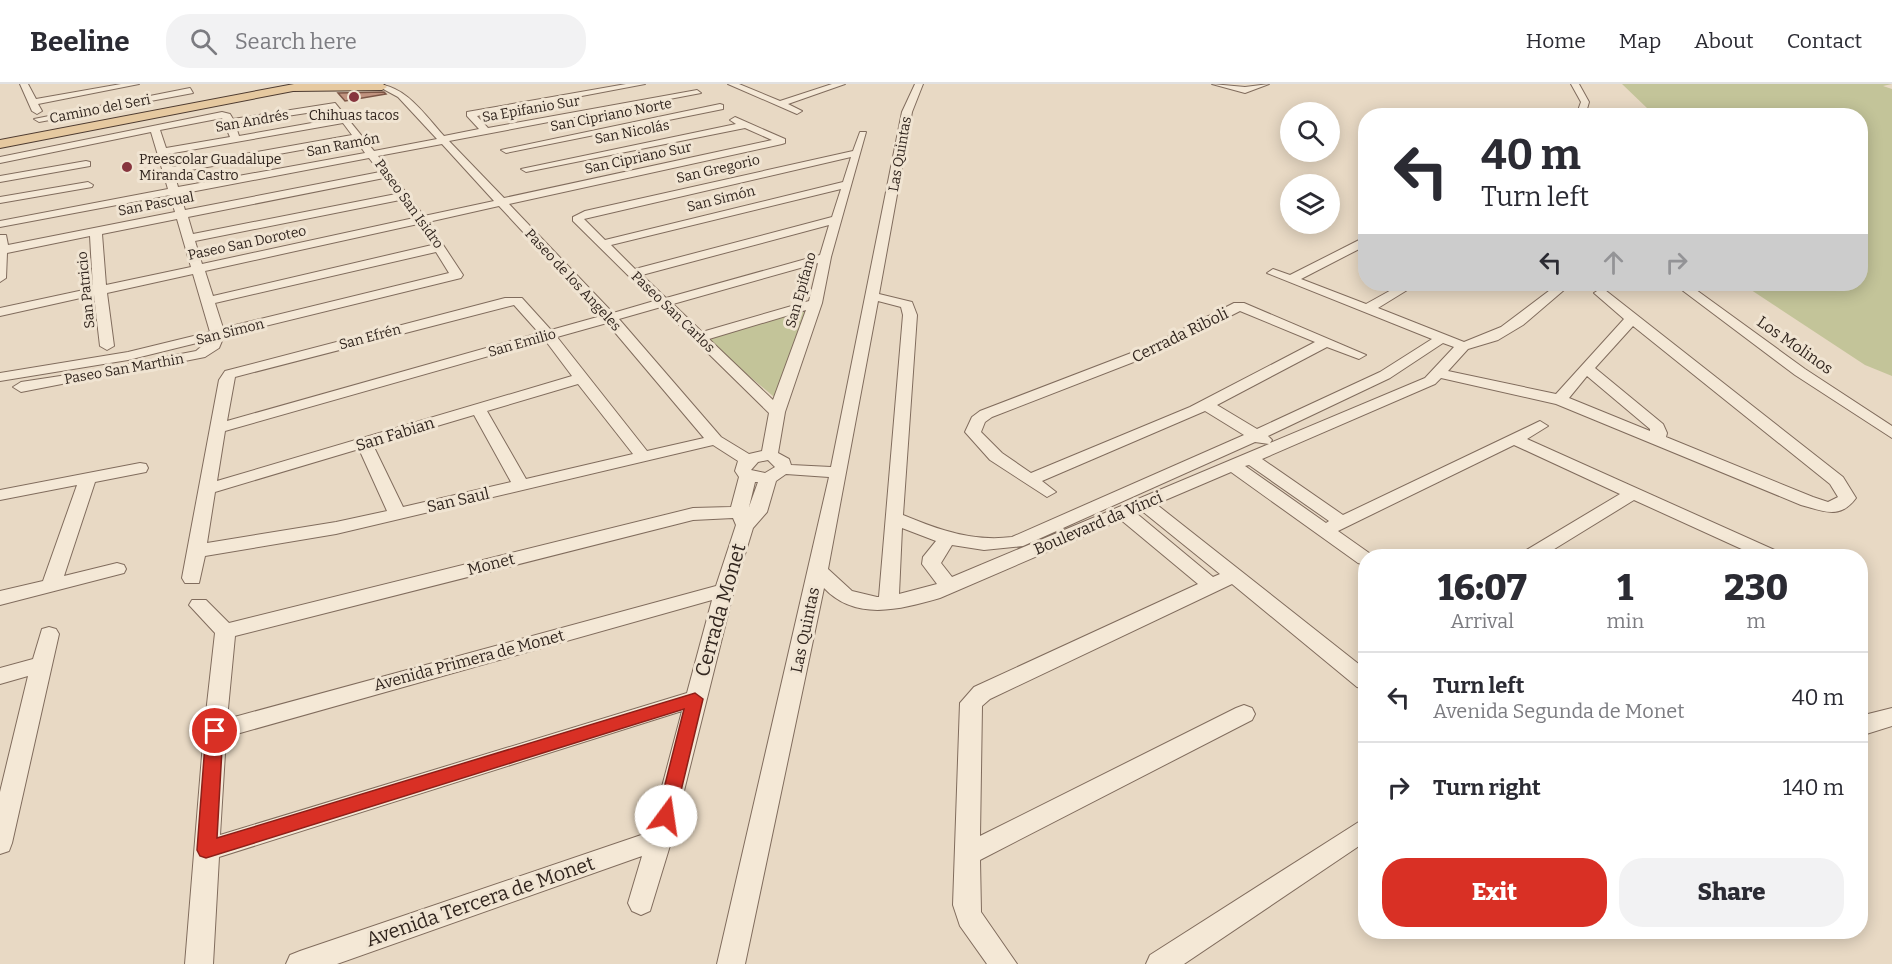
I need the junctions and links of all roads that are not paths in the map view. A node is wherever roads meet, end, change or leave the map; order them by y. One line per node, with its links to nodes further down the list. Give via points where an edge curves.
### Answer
1 (38, 84): 11 (street)
2 (135, 84): 20 (street)
3 (311, 84): 13 (main road, Camino del Seri)
4 (641, 84): 29 (street, via 468,112)
5 (755, 84): 12 (street)
6 (841, 84): 21 (street)
7 (919, 84): 76 (street, Las Quintas, via 907,112)
8 (1216, 84): 9 (street, via 1245,90)
9 (1265, 84)
10 (1575, 84): 22 (street, via 1585,102)
11 (25, 85): 20 (street)
12 (736, 86): 21 (street)
13 (284, 87): 14 (main road); 17 (main road, Camino del Seri); 36 (main road, Camino del Seri)
14 (382, 87): 16 (street)
15 (661, 88): 19 (street)
16 (402, 89): 34 (street, Paseo de los Angeles)
17 (190, 92): 26 (main road, Camino del Seri)
18 (697, 93): 19 (street, Sa Epifanio Sur)
19 (680, 96): 29 (street, Sa Epifanio Sur)
20 (34, 102): 26 (street)
21 (780, 104): 23 (street)
22 (1583, 108)
23 (797, 111)
24 (228, 119): 25 (street, Paseo San Isidro, via 334,106); 28 (street); 33 (street)
25 (346, 120): 31 (street, Paseo San Isidro); 33 (street, San Andrés)
26 (41, 125): 32 (main road, Camino del Seri)
27 (745, 125): 45 (street, San Nicolás); 45 (street, San Cipriano Sur, via 782,141); 45 (street, San Cipriano Norte, via 715,108 503,147)
28 (155, 129): 35 (street); 37 (street)
29 (486, 131): 34 (street, Sa Epifanio Sur)
30 (863, 134): 38 (street, San Epifano)
31 (358, 137): 39 (street, Paseo San Isidro); 42 (street)
32 (0, 138)
33 (236, 139): 37 (street, San Andrés)
34 (443, 140): 39 (street, San Ramón); 51 (street, Paseo de los Angeles)
35 (86, 143): 40 (street); 41 (street)
36 (0, 144)
37 (162, 152): 42 (street)
38 (857, 153): 46 (street, San Epifano); 53 (street, San Gregorio)
39 (373, 155): 43 (street, Paseo San Isidro); 48 (street, San Ramón)
40 (0, 160)
41 (86, 164): 44 (street); 47 (street)
42 (166, 171): 48 (street)
43 (387, 174): 49 (street, Paseo San Isidro); 54 (street, San Pascual)
44 (0, 179)
45 (538, 180): 51 (street, San Cipriano Sur)
46 (847, 184): 55 (street, San Epifano); 60 (street, San Simón)
47 (88, 185): 50 (street); 52 (street)
48 (173, 192): 52 (street, San Ramón); 54 (street)
49 (403, 196): 56 (street, Paseo San Isidro); 59 (street)
50 (0, 200)
51 (500, 202): 56 (street, Paseo San Doroteo); 84 (street, Paseo de los Angeles)
52 (92, 207): 57 (street, San Ramón)
53 (585, 214): 60 (street, Paseo San Carlos, via 577,219)
54 (180, 215): 58 (street, San Pascual); 59 (street)
55 (837, 219): 64 (street, San Epifano); 66 (street)
56 (421, 220): 62 (street, Paseo San Isidro); 65 (street, Paseo San Doroteo)
57 (1, 224): 63 (street)
58 (96, 232): 63 (street, San Pascual); 71 (street, San Patricio)
59 (188, 239): 65 (street)
60 (602, 244): 66 (street, Paseo San Carlos)
61 (1358, 246): 70 (street)
62 (440, 247): 68 (street, Paseo San Isidro); 78 (street)
63 (2, 250): 69 (street)
64 (825, 257): 79 (street, San Emilio); 80 (street, San Epifano)
65 (196, 269): 71 (street, Paseo San Doroteo); 78 (street)
66 (633, 273): 79 (street, Paseo San Carlos)
67 (1273, 273): 70 (street)
68 (457, 275): 86 (street, San Simon)
69 (0, 278)
70 (1291, 279): 82 (street)
71 (100, 290): 83 (street, Paseo San Doroteo); 91 (street, San Patricio)
72 (1398, 291): 82 (street)
73 (1557, 291): 92 (street, via 1519,325 1478,344)
74 (1690, 291): 106 (street, Los Molinos)
75 (1600, 293): 85 (street)
76 (873, 296): 119 (street, Las Quintas); 131 (street, via 901,301 910,309 908,388)
77 (1223, 299): 81 (street)
78 (208, 301): 86 (street)
79 (664, 303): 84 (street, San Emilio); 88 (street, Paseo San Carlos)
80 (815, 303): 88 (street); 103 (street, San Epifano)
81 (1239, 306): 90 (street, Cerrada Riboli); 121 (street, Cerrada Riboli, via 1157,348 978,420 973,432 976,438)
82 (1366, 309): 89 (street)
83 (0, 312)
84 (610, 318): 87 (street, San Emilio); 110 (street, Paseo de los Angeles)
85 (1631, 320): 95 (street); 109 (street, via 1837,481 1847,498 1840,506 1828,507 1808,501)
86 (218, 335): 97 (street, San Simon, via 112,360); 99 (street, Paseo San Marthin, via 208,350 188,358)
87 (548, 335): 98 (street); 105 (street, San Emilio); 105 (street, San Efrén, via 514,301 250,368 227,377)
88 (698, 338): 103 (street, Paseo San Carlos)
89 (1442, 338): 92 (street); 94 (street, Boulevard da Vinci)
90 (1326, 342): 93 (street, Cerrada Riboli); 101 (street)
91 (107, 346)
92 (1463, 346): 96 (street, Boulevard da Vinci)
93 (1359, 355)
94 (1404, 365): 96 (street); 107 (street, Boulevard da Vinci)
95 (1586, 368): 100 (street); 109 (street, via 1657,427)
96 (1440, 371): 100 (street); 112 (street, Boulevard da Vinci)
97 (0, 377)
98 (581, 378): 102 (street, San Fabian); 114 (street)
99 (21, 387)
100 (1562, 396): 109 (street)
101 (1201, 408): 107 (street); 121 (street)
102 (478, 409): 111 (street, San Fabian); 122 (street)
103 (777, 412): 113 (street, San Epifano)
104 (1540, 426): 108 (street)
105 (219, 428): 123 (street)
106 (1892, 433)
107 (1250, 438): 112 (street); 135 (street, Boulevard da Vinci, via 1026,538)
108 (1514, 439): 125 (street); 132 (street)
109 (1657, 439)
110 (715, 440): 114 (street, San Saul); 117 (street, Paseo de los Angeles)
111 (364, 443): 123 (street, San Fabian); 129 (street)
112 (1263, 453): 115 (street, Boulevard da Vinci); 132 (street)
113 (769, 455): 117 (street); 118 (street, via 783,462)
114 (643, 456): 122 (street, San Saul)
115 (1233, 466): 127 (street, Boulevard da Vinci); 133 (street)
116 (140, 468): 120 (street)
117 (748, 468): 118 (street); 130 (street)
118 (775, 473): 119 (street); 130 (street)
119 (837, 473): 142 (street, Las Quintas)
120 (88, 478): 126 (street); 145 (street)
121 (1030, 480): 124 (street, Cerrada Riboli)
122 (522, 486): 129 (street, San Saul)
123 (208, 489): 138 (street)
124 (1047, 492)
125 (1633, 493): 136 (street); 137 (street)
126 (0, 495)
127 (1145, 504): 128 (street, Boulevard da Vinci); 143 (street)
128 (1125, 513): 140 (street, Boulevard da Vinci); 147 (street)
129 (396, 514): 138 (street, San Saul)
130 (747, 517): 148 (street, Cerrada Monet); 152 (street, Monet, via 693,514)
131 (894, 518): 134 (street); 150 (street)
132 (1341, 522): 133 (street)
133 (1324, 531): 139 (street)
134 (947, 539): 135 (street); 146 (street, via 931,564)
135 (993, 545): 140 (street)
136 (1541, 549)
137 (1754, 549)
138 (198, 551): 144 (street)
139 (1358, 554)
140 (1003, 563): 146 (street, Boulevard da Vinci)
141 (117, 569): 145 (street)
142 (818, 570): 150 (street, via 852,599); 171 (street, Las Quintas)
143 (1234, 575): 147 (street); 155 (street)
144 (192, 578)
145 (51, 585): 149 (street)
146 (948, 585): 150 (street, Boulevard da Vinci, via 933,593)
147 (1211, 585): 167 (street, via 975,697 970,708)
148 (724, 590): 157 (street, Cerrada Monet); 161 (street, Avenida Primera de Monet)
149 (0, 598)
150 (881, 603)
151 (199, 605): 152 (street)
152 (225, 631): 161 (street)
153 (49, 634): 154 (street)
154 (41, 665): 156 (street); 162 (street)
155 (1358, 675)
156 (0, 676)
157 (695, 699): 164 (street, Cerrada Monet); 166 (street)
158 (1244, 714): 167 (street)
159 (1892, 717): 160 (street)
160 (1868, 722)
161 (215, 731): 166 (street)
162 (10, 767): 165 (street)
163 (1358, 834): 173 (street)
164 (660, 839): 168 (street, Cerrada Monet); 170 (street, Avenida Tercera de Monet)
165 (0, 843)
166 (206, 850): 169 (street)
167 (968, 854): 172 (street, via 967,910)
168 (641, 903)
169 (199, 964)
170 (300, 964)
171 (731, 964)
172 (1003, 964)
173 (1160, 964)

